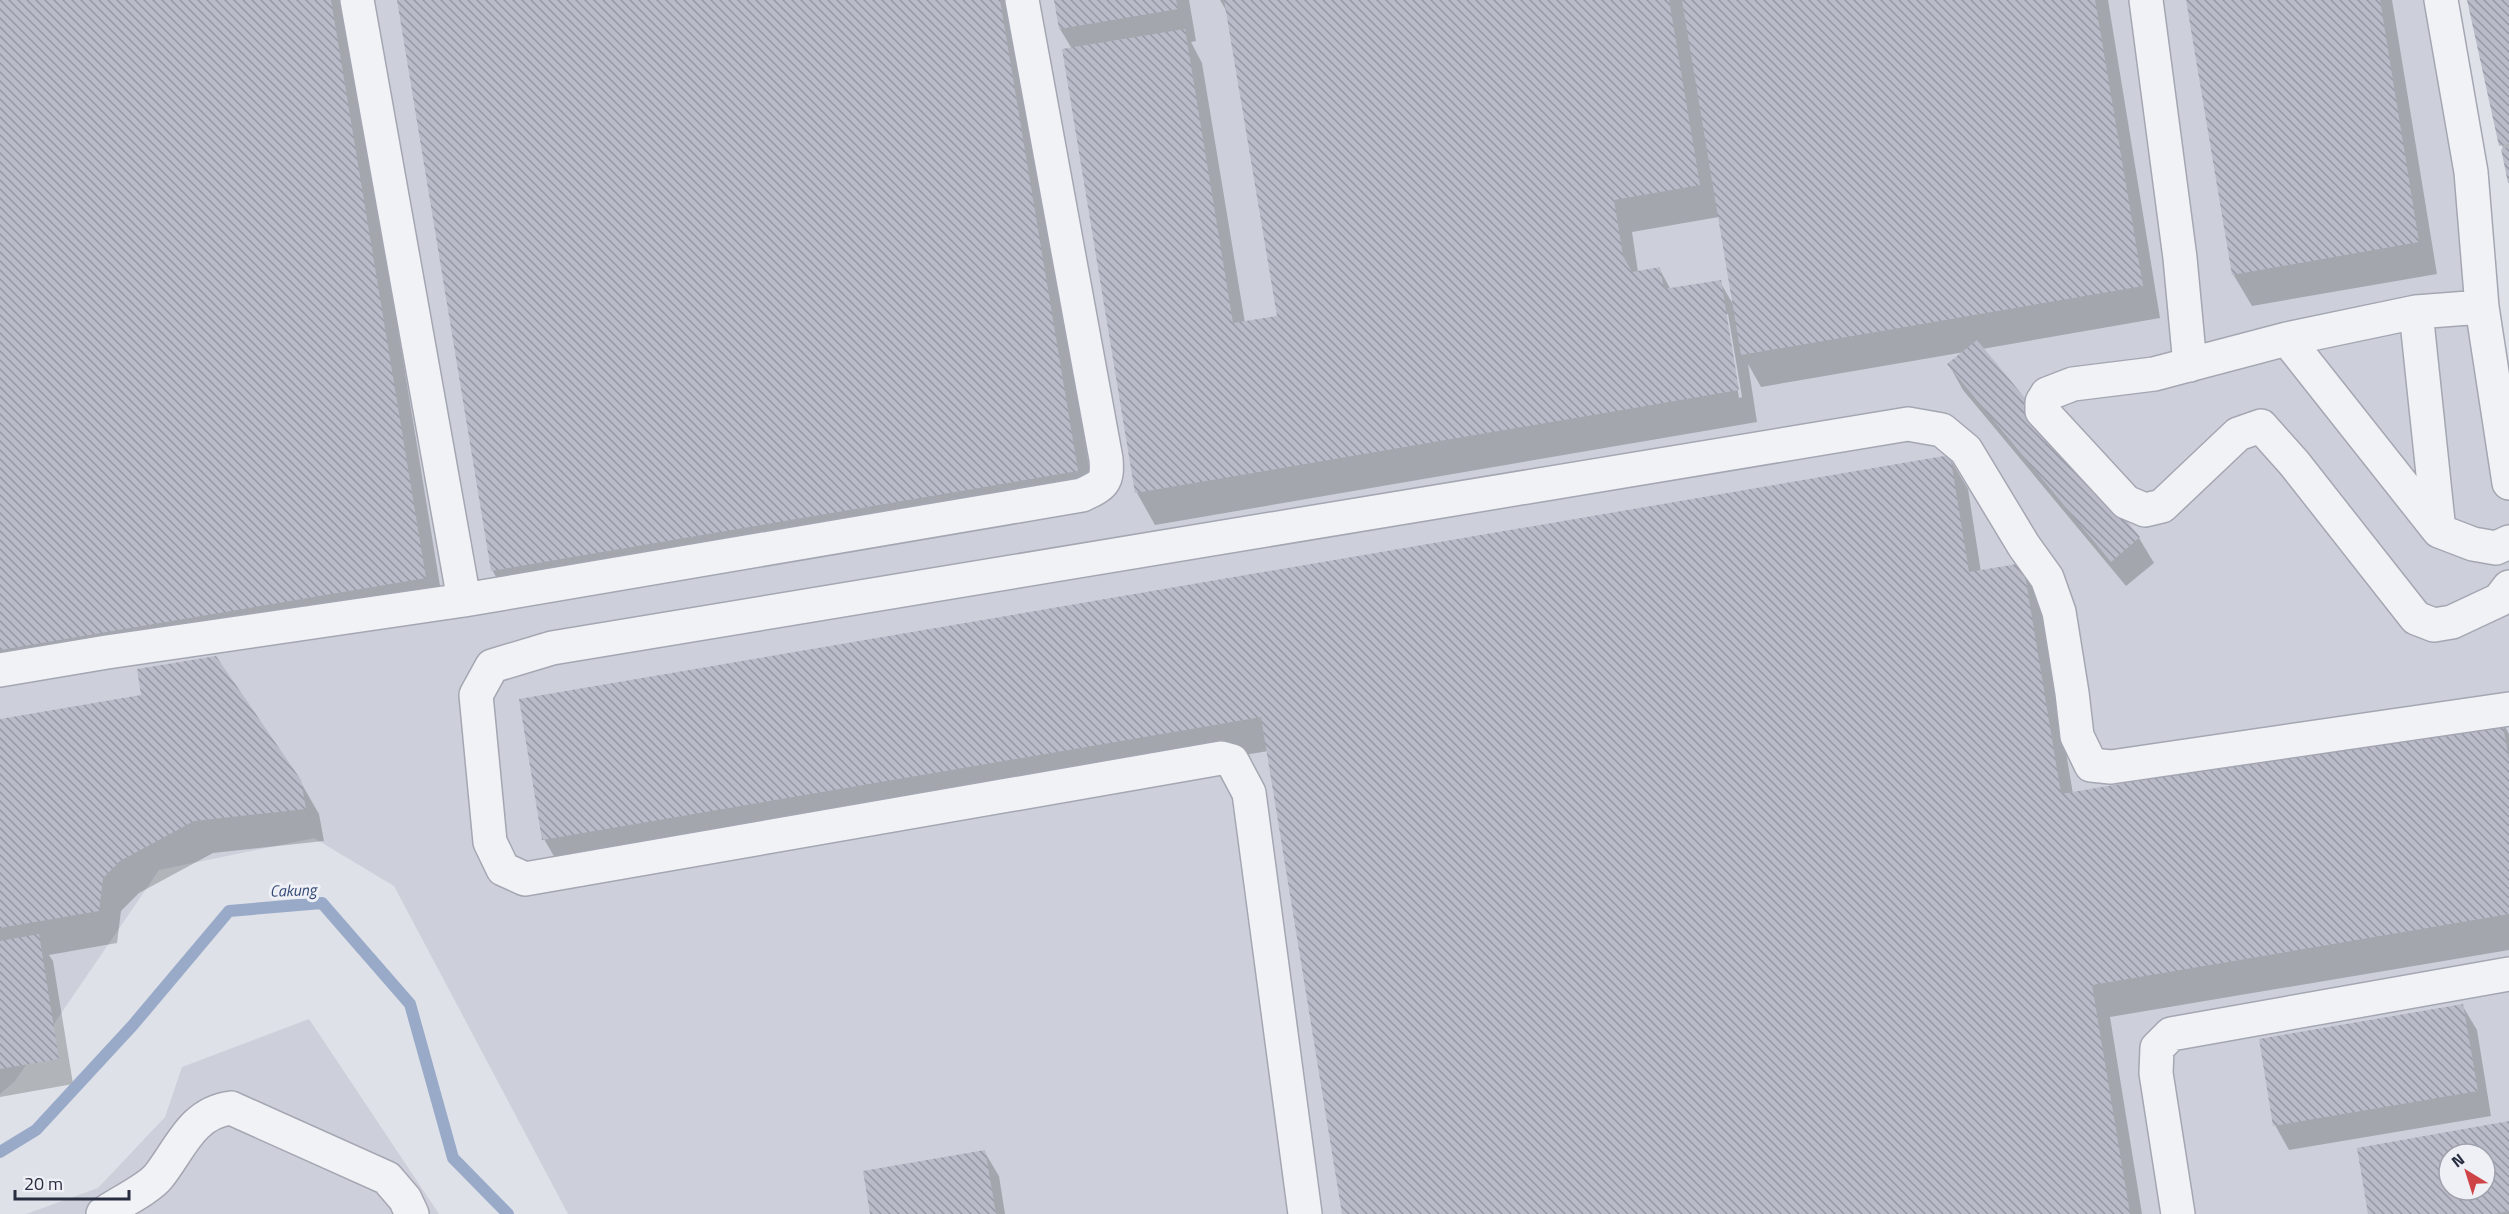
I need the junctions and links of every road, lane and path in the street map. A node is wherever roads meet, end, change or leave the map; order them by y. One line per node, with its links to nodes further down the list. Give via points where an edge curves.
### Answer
1 (357, 0): 13 (lane)
2 (1022, 0): 13 (lane, via 1106,459 1108,475 1101,486 1082,495)
3 (2146, 0): 8 (lane)
4 (2441, 0): 5 (lane, via 2471,172)
5 (2482, 307): 6 (lane); 9 (lane)
6 (2416, 312): 7 (lane); 10 (lane)
7 (2287, 339): 8 (lane); 10 (lane)
8 (2190, 365): 12 (lane, via 2154,374 2073,384 2047,394 2042,411 2126,502 2145,510 2162,506 2238,434 2261,426 2416,618 2434,625 2452,622 2499,600)
9 (2508, 468)
10 (2439, 531): 11 (lane, via 2496,548)
11 (2509, 542)
12 (2509, 587)
13 (464, 600): 14 (lane)
14 (0, 670)
15 (2509, 709): 19 (lane, via 2111,766 2091,765 2077,736 2059,612 2047,578 1966,450 1942,430 1908,424 552,648 492,666 476,695 490,842 503,869 525,879 1209,760 1232,761 1249,793)
16 (2509, 974): 20 (lane, via 2171,1034 2157,1048 2156,1073)
17 (110, 1211): 18 (lane, via 157,1178 174,1151 209,1114 231,1108 387,1178)
18 (412, 1214)
19 (1305, 1214)
20 (2178, 1214)

